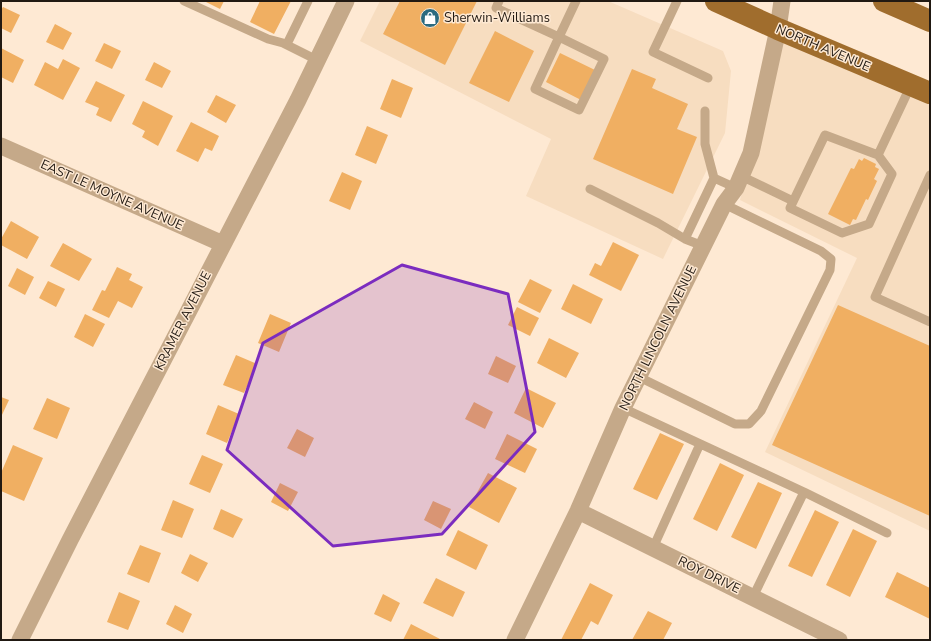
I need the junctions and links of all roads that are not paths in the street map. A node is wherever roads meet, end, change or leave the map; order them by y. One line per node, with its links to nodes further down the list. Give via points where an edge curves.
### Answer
1 (184, 1): 13 (lane, via 268,39)
2 (308, 1): 13 (lane)
3 (346, 1): 14 (street, KRAMER AVENUE)
4 (499, 1): 12 (lane, via 496,8)
5 (576, 1): 12 (lane)
6 (677, 1): 15 (lane, via 653,52)
7 (716, 1): 11 (main road, NORTH AVENUE)
8 (782, 1): 11 (street, NORTH LINCOLN AVENUE)
9 (884, 1): 10 (main road)
10 (930, 21)
11 (778, 29): 16 (main road, NORTH AVENUE); 22 (street, NORTH LINCOLN AVENUE, via 751,153)
12 (559, 37): 12 (lane, via 535,89 579,110 604,58)
13 (287, 44): 14 (lane)
14 (317, 60): 27 (street, KRAMER AVENUE)
15 (708, 78)
16 (920, 89): 19 (lane)
17 (705, 111): 21 (lane, via 705,144)
18 (1, 146): 27 (street, EAST LE MOYNE AVENUE)
19 (878, 155): 24 (lane, via 826,135); 24 (lane, via 892,174 869,224 842,233 790,208)
20 (930, 175): 29 (lane, via 875,297)
21 (714, 178): 22 (lane); 26 (lane)
22 (739, 182): 24 (lane); 25 (street, NORTH LINCOLN AVENUE)
23 (590, 189): 26 (lane)
24 (794, 201)
25 (724, 204): 28 (street, NORTH LINCOLN AVENUE); 30 (lane, via 821,251 831,259 830,270 761,411 749,424 735,424)
26 (686, 239): 28 (lane)
27 (223, 244): 38 (street, KRAMER AVENUE)
28 (704, 246): 30 (street, NORTH LINCOLN AVENUE)
29 (930, 322)
30 (639, 377): 31 (street, NORTH LINCOLN AVENUE)
31 (623, 408): 32 (lane); 34 (street, NORTH LINCOLN AVENUE)
32 (700, 444): 33 (lane); 36 (lane)
33 (804, 492): 35 (lane); 37 (lane)
34 (578, 511): 36 (street, ROY DRIVE); 39 (street, NORTH LINCOLN AVENUE)
35 (887, 533)
36 (654, 548): 37 (street, ROY DRIVE)
37 (753, 598): 40 (street, ROY DRIVE)
38 (20, 640)
39 (515, 640)
40 (839, 640)

